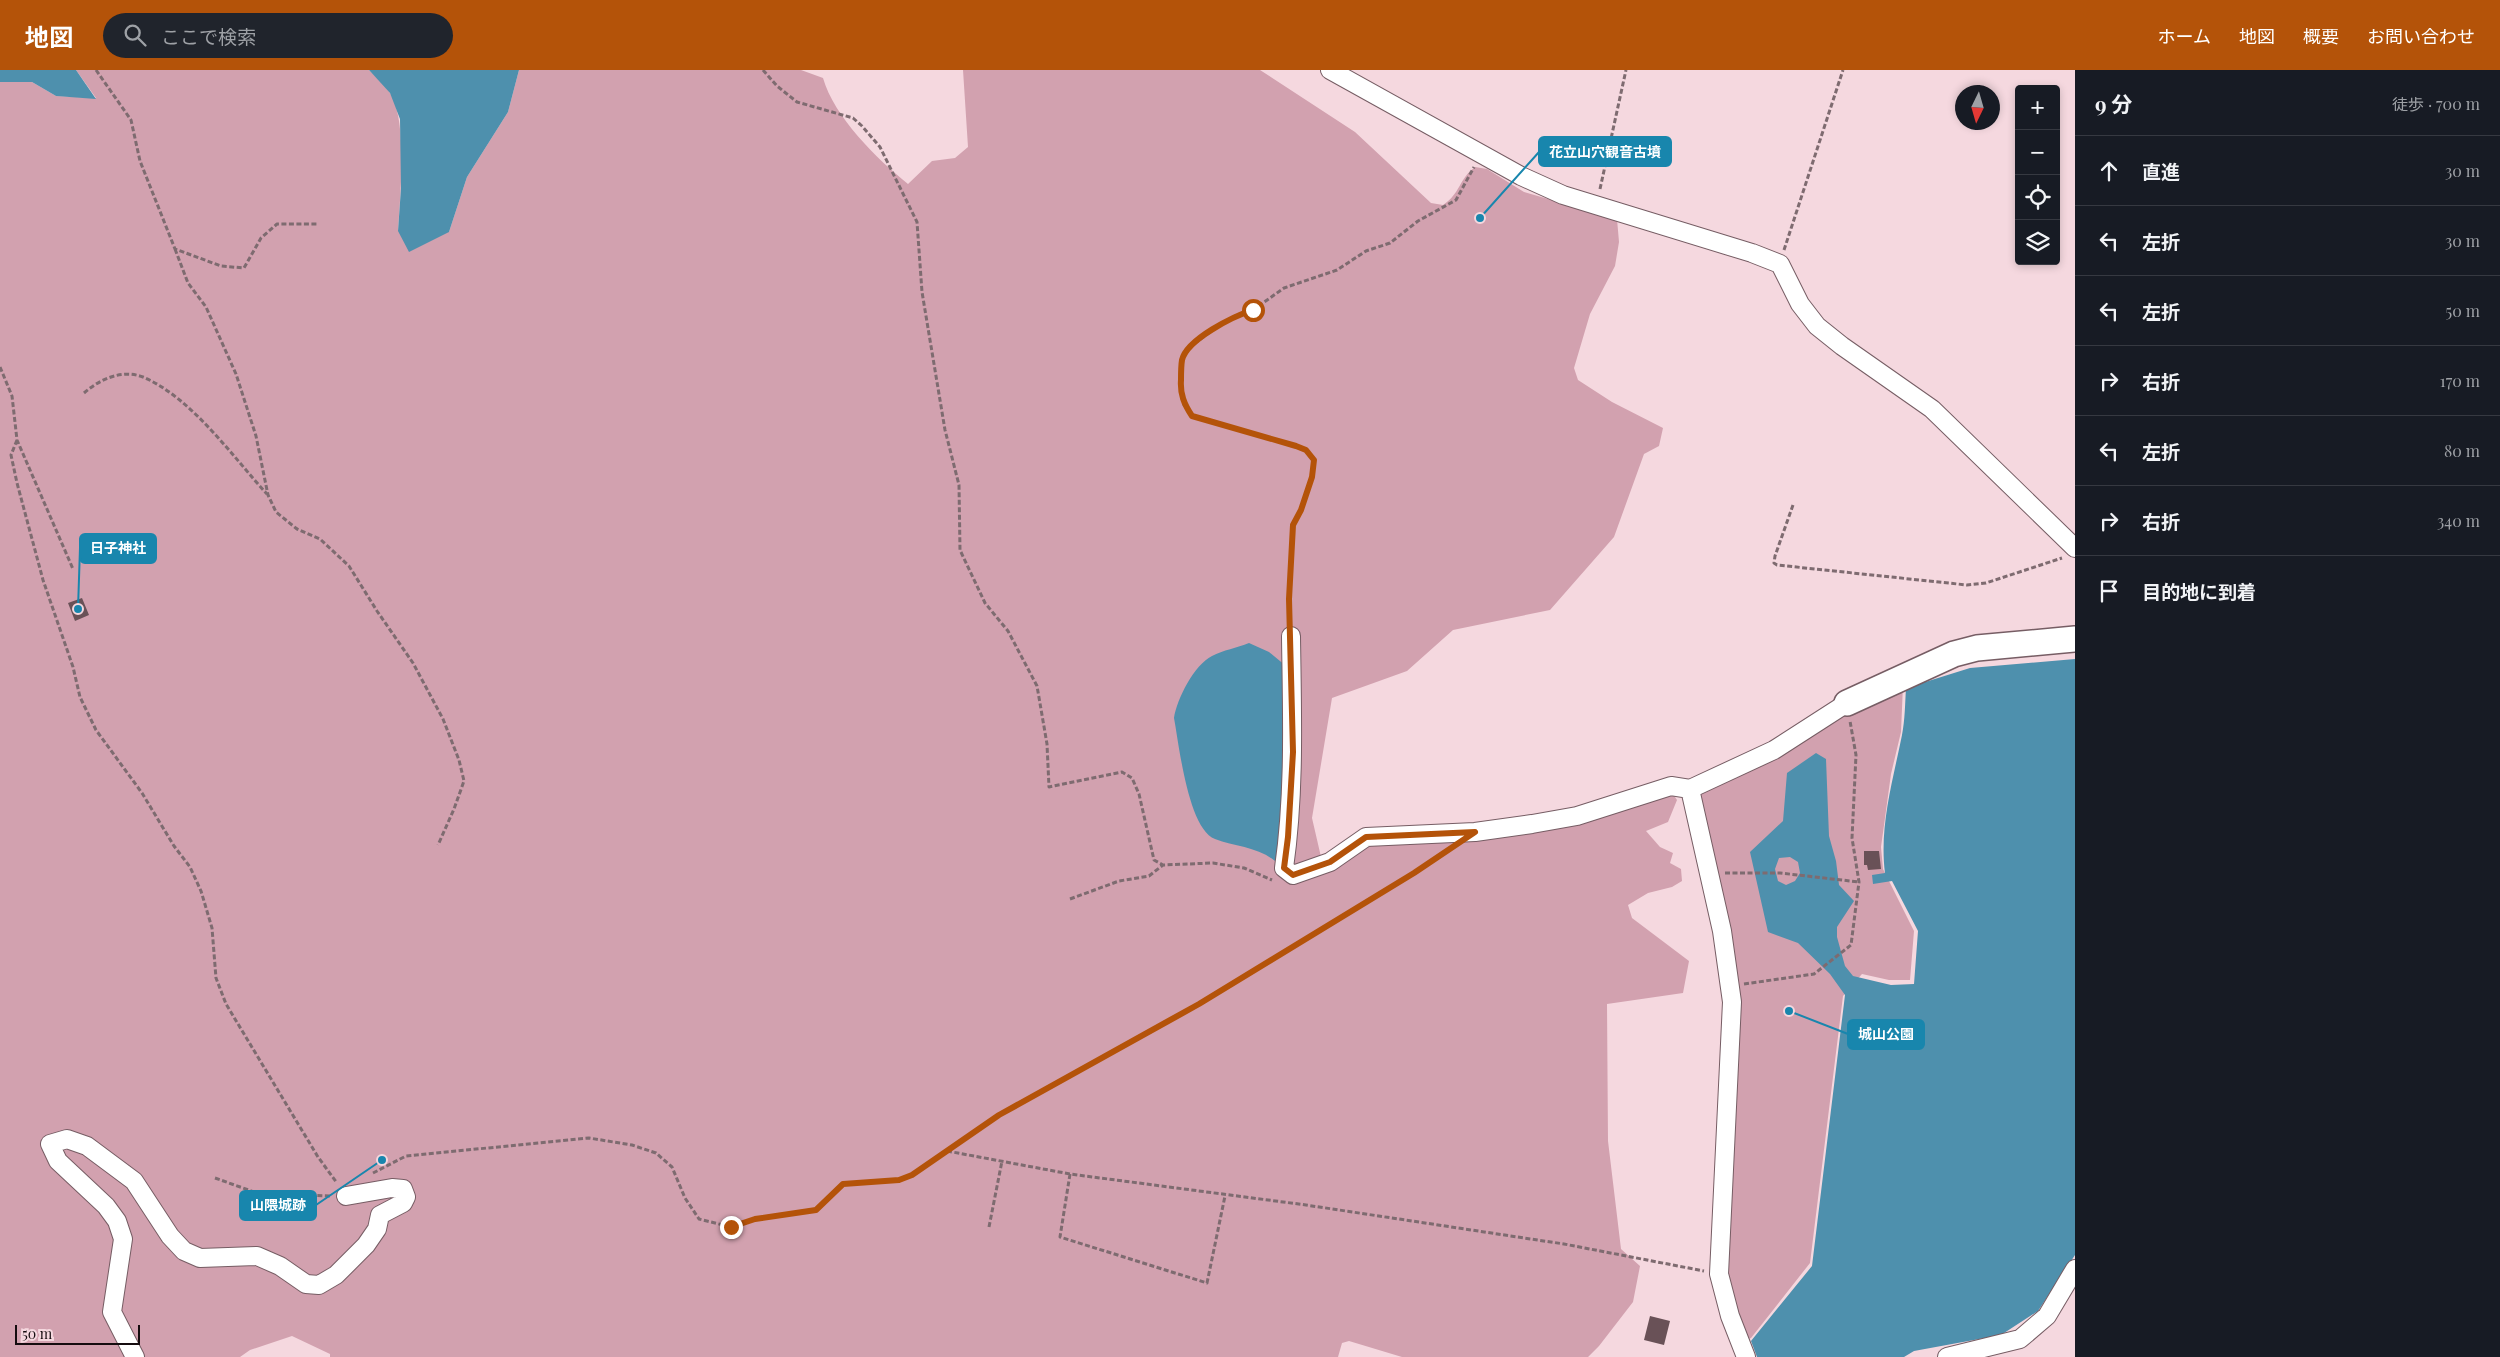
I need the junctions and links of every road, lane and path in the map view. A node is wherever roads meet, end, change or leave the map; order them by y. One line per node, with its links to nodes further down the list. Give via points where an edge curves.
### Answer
1 (96, 70): 9 (path, via 131,120 140,161)
2 (762, 70): 24 (path, via 797,102 853,118 880,147 917,222 922,292 945,430 959,485 960,550 985,603 1008,631 1037,686 1048,744 1049,787 1122,772 1132,778 1139,794 1154,860)
3 (1330, 70): 6 (street)
4 (1626, 70): 7 (path)
5 (1843, 70): 10 (path)
6 (1480, 153): 7 (street, via 1564,196); 18 (path, via 1456,200 1418,220 1383,247 1366,251 1337,270 1284,288 1253,310 1237,315 1190,347 1182,359 1181,389 1184,405 1192,416 1296,446 1306,450 1314,460 1312,477 1293,525 1289,599)
7 (1596, 206): 10 (street, via 1752,252)
8 (318, 224): 9 (path, via 277,224 261,238 244,268 221,266)
9 (175, 249): 14 (path, via 188,283 206,308 236,374 256,436)
10 (1780, 264): 16 (street, via 1800,304 1818,326 1932,409)
11 (0, 367): 13 (path, via 12,396)
12 (84, 393): 14 (path, via 97,382 118,375 142,377 174,396 195,414)
13 (17, 440): 17 (path); 35 (path, via 11,455 17,484 80,697 96,730 190,867 212,928 216,978 226,1004 314,1150)
14 (268, 495): 23 (path, via 276,512 297,528 320,539 349,566 414,663 443,719 464,781)
15 (1793, 506): 16 (path, via 1775,556 1774,562 1778,565 1967,585 1986,583)
16 (2071, 552)
17 (73, 569)
18 (1291, 636): 26 (street, via 1293,752 1284,868)
19 (2075, 639): 20 (street, via 1986,647 1954,654)
20 (1847, 703): 21 (street, via 1774,750); 27 (path, via 1856,755 1852,838)
21 (1690, 788): 22 (street, via 1671,786 1577,816); 25 (street)
22 (1475, 832): 26 (street, via 1366,837 1330,862); 30 (path, via 1224,989 999,1115)
23 (438, 845)
24 (1163, 865): 26 (path, via 1213,863 1244,868 1266,879 1289,882); 28 (path, via 1150,876 1118,881)
25 (1709, 872): 27 (path, via 1780,873); 29 (street)
26 (1293, 875)
27 (1859, 882): 29 (path, via 1851,945 1814,974)
28 (1070, 899)
29 (1730, 986): 39 (street, via 1732,1002)
30 (947, 1151): 31 (path); 32 (path, via 899,1180 843,1184 816,1210 755,1219 731,1227 699,1220 672,1167 656,1153 632,1145 589,1138 406,1156)
31 (1002, 1160): 33 (path); 37 (path)
32 (372, 1174)
33 (1070, 1174): 36 (path); 36 (path, via 1060,1238 1207,1283)
34 (215, 1178): 35 (path, via 257,1193)
35 (346, 1196): 40 (street, via 392,1188 403,1189 406,1197 403,1203 380,1215 377,1229 366,1245 336,1275 319,1285 306,1284 280,1266 257,1256 200,1258 184,1251 170,1236 134,1181 87,1146 67,1139 50,1144 58,1161 106,1206 117,1221 123,1239 112,1312)
36 (1225, 1196): 39 (path, via 1564,1244)
37 (989, 1227)
38 (2075, 1269): 42 (street, via 2046,1316 2020,1339)
39 (1719, 1274): 41 (street, via 1730,1316)
40 (135, 1357)
41 (1746, 1357)
42 (1947, 1357)

